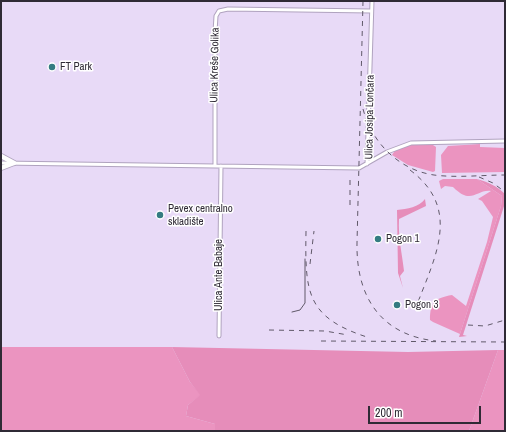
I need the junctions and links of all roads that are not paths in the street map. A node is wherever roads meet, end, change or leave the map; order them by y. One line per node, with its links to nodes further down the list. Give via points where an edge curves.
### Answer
1 (372, 1): 2 (street, Ulica Josipa Lončara)
2 (371, 11): 7 (street, Ulica Josipa Lončara); 8 (street, Ulica Kreše Golika, via 219,11 216,16 214,85)
3 (505, 141): 7 (street, Ulica Josipa Lončara, via 411,143 387,152)
4 (1, 156): 6 (main road)
5 (1, 163): 6 (street)
6 (14, 163): 8 (street); 10 (main road)
7 (367, 164): 9 (street, via 359,168)
8 (215, 166): 9 (street)
9 (221, 166): 11 (street, Ulica Ante Babaje)
10 (1, 168)
11 (219, 336)

